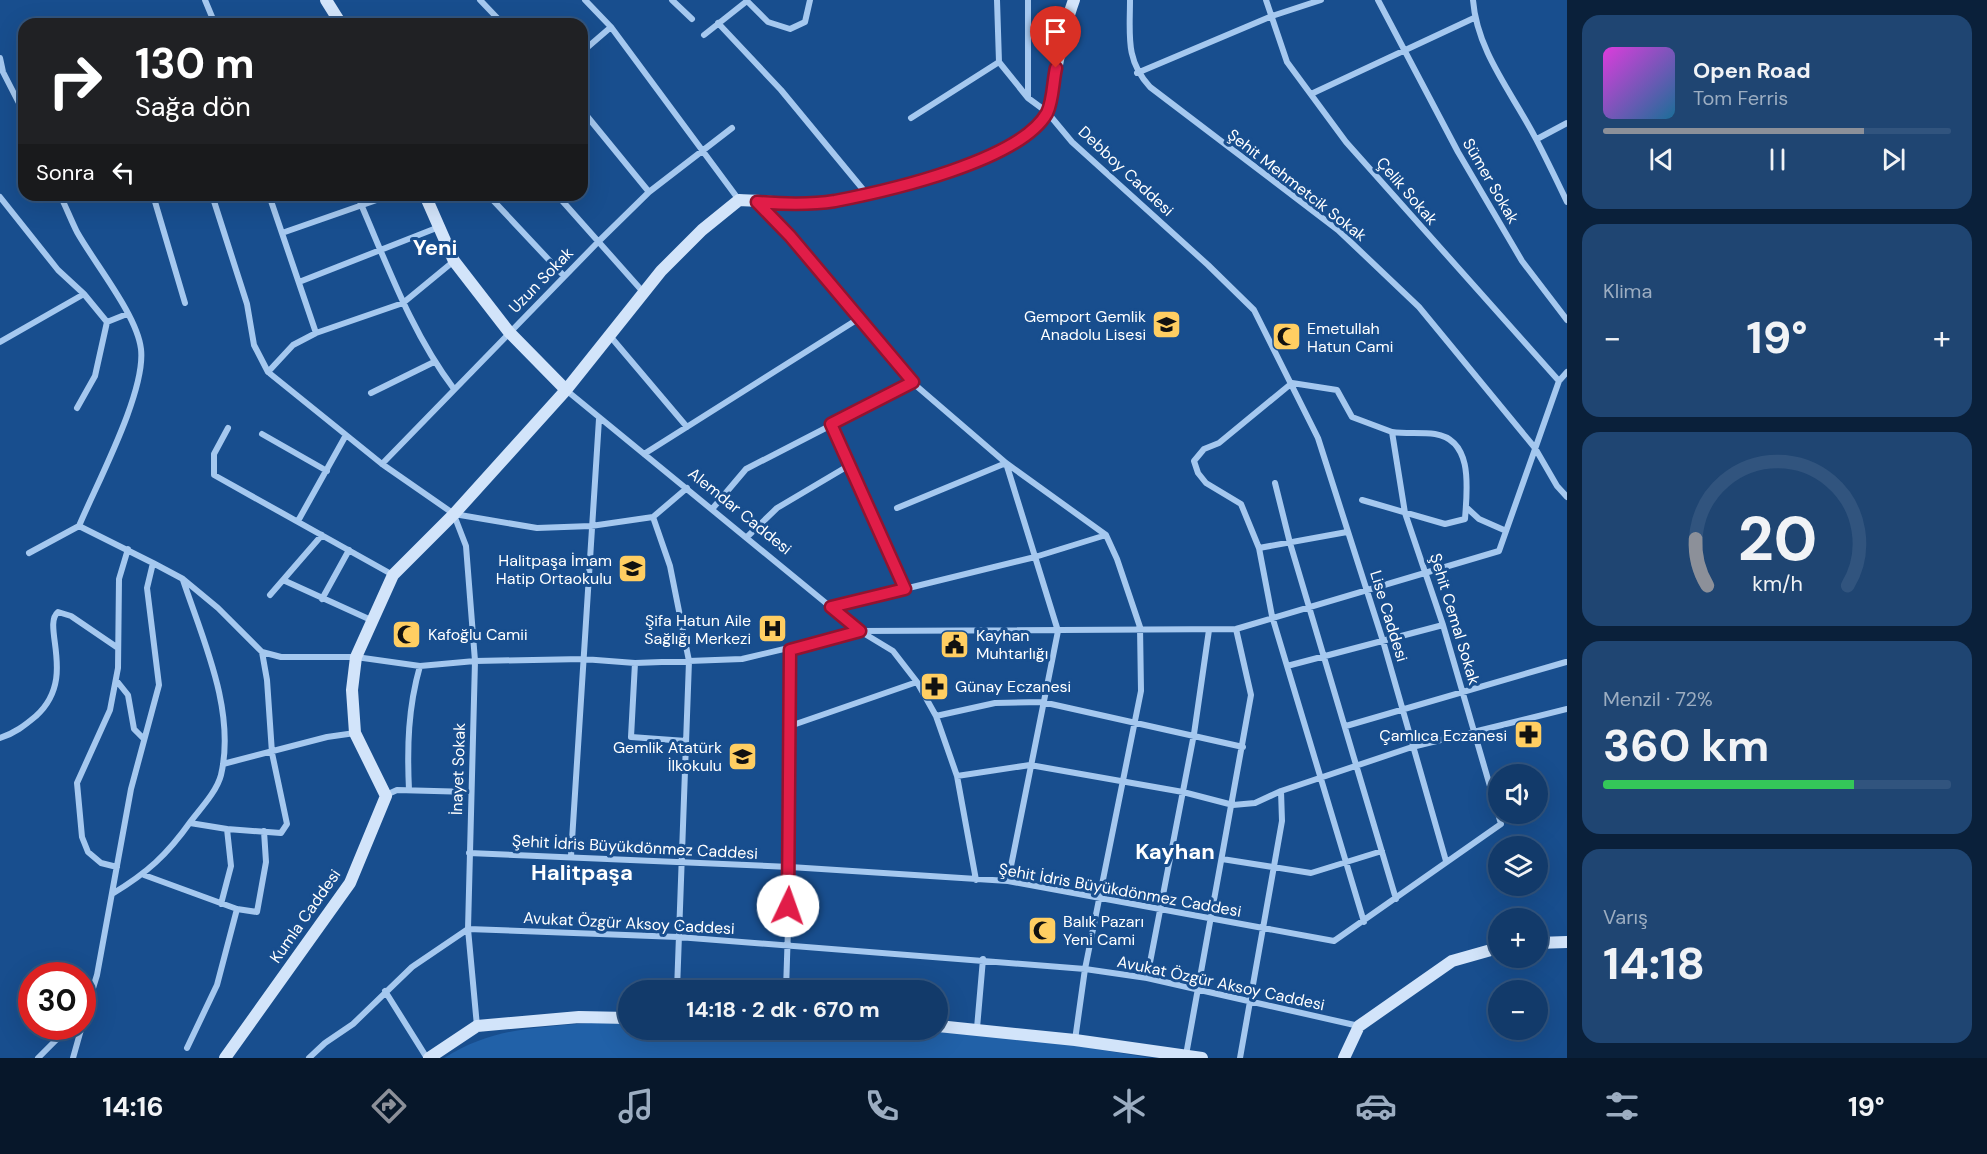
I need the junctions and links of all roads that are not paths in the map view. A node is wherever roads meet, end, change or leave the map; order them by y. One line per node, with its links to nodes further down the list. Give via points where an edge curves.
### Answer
1 (205, 0): 17 (street)
2 (326, 0): 18 (street)
3 (480, 0): 19 (street)
4 (585, 0): 23 (street)
5 (672, 0): 21 (street)
6 (810, 0): 15 (street, via 805,22 790,29 768,22)
7 (997, 0): 28 (street)
8 (1028, 0): 31 (street)
9 (1074, 0): 33 (street)
10 (1130, 0): 29 (street, via 1130,51)
11 (1266, 0): 16 (street, Çelik Sokak)
12 (1321, 0): 16 (street)
13 (1378, 0): 26 (street, Sümer Sokak)
14 (1473, 0): 20 (street)
15 (746, 1): 22 (street)
16 (1272, 16): 29 (street); 30 (street, Çelik Sokak, via 1287,62)
17 (212, 18)
18 (337, 18)
19 (497, 18)
20 (1474, 18): 26 (street); 38 (street, via 1485,50)
21 (692, 19)
22 (718, 24): 24 (street); 41 (street, via 781,90)
23 (611, 27): 25 (street); 39 (street)
24 (704, 35)
25 (588, 47)
26 (1403, 49): 30 (street); 69 (street, Sümer Sokak, via 1522,261)
27 (0, 58): 32 (street)
28 (999, 62): 31 (street, Debboy Caddesi); 35 (street)
29 (1137, 73): 92 (street, Şehit Mehmetcik Sokak, via 1338,231 1419,307)
30 (1311, 94): 78 (street, Çelik Sokak, via 1346,142)
31 (1028, 98): 33 (street, Debboy Caddesi)
32 (18, 101)
33 (1047, 112): 41 (street, via 1024,137 984,159); 80 (street, Debboy Caddesi, via 1072,142 1254,310)
34 (588, 117): 40 (street)
35 (911, 118)
36 (1567, 123): 38 (street)
37 (732, 128): 39 (street, Uzun Sokak)
38 (1537, 140): 54 (street)
39 (703, 151): 40 (street, Uzun Sokak); 43 (street)
40 (650, 192): 58 (street, Uzun Sokak)
41 (866, 193): 53 (street, via 833,201)
42 (0, 197): 64 (street, via 58,270)
43 (739, 200): 53 (street); 63 (street, via 702,230)
44 (63, 201): 67 (street)
45 (155, 201): 65 (street)
46 (214, 201): 76 (street, via 247,304 254,345)
47 (271, 201): 57 (street)
48 (360, 201): 55 (street)
49 (374, 201): 55 (street)
50 (428, 201): 56 (street, Alemdar Caddesi)
51 (494, 201): 61 (street)
52 (562, 201): 58 (street)
53 (757, 202): 68 (street)
54 (1567, 202)
55 (362, 205): 57 (street); 59 (street)
56 (439, 227): 59 (street); 60 (street, Alemdar Caddesi)
57 (282, 233): 62 (street)
58 (598, 242): 61 (street, Uzun Sokak); 63 (street)
59 (382, 250): 62 (street); 66 (street)
60 (454, 261): 66 (street); 71 (street, Alemdar Caddesi)
61 (564, 276): 71 (street, Uzun Sokak)
62 (299, 282): 72 (street)
63 (644, 293): 73 (street)
64 (84, 294): 70 (street); 74 (street)
65 (185, 303)
66 (403, 303): 72 (street); 75 (street)
67 (127, 314): 70 (street); 109 (street, via 141,347 141,372 133,400)
68 (858, 319): 79 (street); 87 (street)
69 (1567, 320)
70 (107, 322): 84 (street, via 95,376)
71 (509, 332): 81 (street, Uzun Sokak); 82 (street, Alemdar Caddesi)
72 (316, 333): 76 (street, via 292,345)
73 (609, 336): 82 (street); 87 (street)
74 (0, 342)
75 (434, 362): 81 (street); 83 (street)
76 (268, 372): 91 (street)
77 (1567, 372): 78 (street)
78 (1559, 381): 92 (street)
79 (913, 382): 86 (street); 94 (street)
80 (1292, 383): 89 (street, via 1337,390 1352,417); 112 (street, Lise Caddesi, via 1318,438); 117 (street, via 1204,449 1194,461 1206,483 1242,504)
81 (454, 389): 95 (street, Uzun Sokak)
82 (566, 390): 85 (street, Alemdar Caddesi); 106 (street)
83 (371, 393)
84 (77, 408)
85 (599, 419): 93 (street, Alemdar Caddesi); 110 (street)
86 (831, 424): 96 (street); 103 (street, via 746,469)
87 (687, 427): 93 (street)
88 (228, 428): 108 (street, via 214,454 214,475)
89 (1392, 432): 102 (street, via 1436,434 1454,442 1461,452 1468,481); 105 (street, Şehit Cemal Sokak)
90 (262, 434): 97 (street)
91 (346, 435): 95 (street); 97 (street)
92 (1535, 448): 100 (street, Şehit Mehmetcik Sokak); 111 (street)
93 (644, 454): 99 (street, Alemdar Caddesi)
94 (1006, 463): 104 (street); 114 (street); 121 (street)
95 (382, 464): 106 (street)
96 (848, 466): 115 (street, via 777,508); 128 (street)
97 (327, 471): 108 (street)
98 (1275, 483): 116 (street)
99 (687, 488): 103 (street, Alemdar Caddesi); 107 (street)
100 (1567, 497)
101 (1362, 500): 105 (street)
102 (1466, 507): 105 (street, via 1465,519 1456,523 1445,524); 111 (street, via 1479,519)
103 (713, 508): 115 (street, Alemdar Caddesi)
104 (897, 508)
105 (1405, 513): 123 (street, Şehit Cemal Sokak)
106 (454, 514): 110 (street, via 537,528); 124 (street); 148 (street, İnayet Sokak, via 466,546)
107 (653, 517): 110 (street); 149 (street, via 670,566)
108 (298, 521): 113 (street)
109 (79, 526): 118 (street); 120 (street)
110 (591, 526): 147 (street)
111 (1504, 530): 123 (street, via 1499,551)
112 (1347, 532): 116 (street); 127 (street, Lise Caddesi)
113 (322, 535): 119 (street); 126 (street)
114 (1106, 535): 121 (street); 136 (street)
115 (747, 537): 132 (street, Alemdar Caddesi)
116 (1290, 543): 117 (street); 131 (street)
117 (1259, 548): 133 (street)
118 (128, 549): 122 (street); 142 (street, via 119,579)
119 (349, 550): 124 (street); 130 (street)
120 (29, 553)
121 (1035, 557): 128 (street); 140 (street)
122 (153, 562): 125 (street); 168 (street, via 147,588 159,685)
123 (1427, 573): 127 (street); 135 (street, Şehit Cemal Sokak)
124 (393, 575): 134 (street)
125 (183, 579): 144 (street); 173 (street, via 221,702)
126 (283, 580): 129 (street); 130 (street)
127 (1368, 588): 131 (street); 141 (street, Lise Caddesi)
128 (905, 589): 132 (street)
129 (270, 595)
130 (322, 599): 134 (street)
131 (1309, 605): 133 (street); 145 (street)
132 (831, 607): 139 (street, Alemdar Caddesi)
133 (1272, 616): 137 (street); 153 (street)
134 (371, 620): 146 (street)
135 (1443, 625): 141 (street); 156 (street, Şehit Cemal Sokak)
136 (1140, 627): 138 (street); 140 (street); 161 (street, via 1141,691)
137 (1236, 629): 138 (street); 170 (street, via 1251,695)
138 (1209, 630): 165 (street)
139 (860, 631): 140 (street); 143 (street); 155 (street, Alemdar Caddesi, via 893,651)
140 (1058, 631): 157 (street)
141 (1383, 641): 145 (street); 158 (street, Lise Caddesi)
142 (118, 648): 154 (street); 167 (street, via 71,616 58,612 52,621 58,669 55,690 48,705 26,725)
143 (790, 650): 149 (street, via 742,659); 162 (street)
144 (262, 652): 146 (street, via 281,657); 172 (street)
145 (1324, 656): 153 (street); 163 (street)
146 (356, 657): 152 (street); 164 (street, via 352,690)
147 (583, 659): 148 (street); 151 (street); 190 (street)
148 (475, 660): 152 (street); 181 (street, İnayet Sokak)
149 (689, 661): 151 (street); 169 (street)
150 (1566, 662): 156 (street)
151 (635, 663): 169 (street, via 631,737)
152 (420, 666): 179 (street, via 408,717)
153 (1287, 666): 177 (street)
154 (116, 680): 168 (street, via 128,695 134,729); 195 (street, via 110,710 77,783 81,829 88,852 101,863)
155 (917, 682): 160 (street, Alemdar Caddesi); 162 (street)
156 (1463, 690): 158 (street); 166 (street, Şehit Cemal Sokak)
157 (1042, 702): 160 (street, via 995,703); 161 (street); 174 (street)
158 (1402, 708): 163 (street); 171 (street, Lise Caddesi)
159 (1567, 709): 166 (street)
160 (936, 716): 176 (street, Alemdar Caddesi)
161 (1136, 722): 165 (street); 178 (street)
162 (790, 726): 196 (street)
163 (1346, 726): 175 (street)
164 (355, 733): 172 (street); 183 (street)
165 (1194, 734): 170 (street); 182 (street)
166 (1475, 734): 171 (street); 192 (street, Şehit Cemal Sokak, via 1501,824)
167 (0, 738)
168 (144, 739): 195 (street)
169 (686, 741): 193 (street)
170 (1243, 747): 184 (street)
171 (1412, 747): 175 (street); 192 (street, Lise Caddesi)
172 (272, 753): 173 (street); 187 (street, via 287,824 281,832)
173 (223, 764): 185 (street, via 221,778)
174 (1030, 765): 176 (street); 178 (street); 200 (street)
175 (1358, 766): 177 (street); 188 (street)
176 (957, 776): 199 (street, Alemdar Caddesi)
177 (1321, 777): 180 (street); 194 (street)
178 (1123, 782): 182 (street); 203 (street)
179 (409, 790): 181 (street); 183 (street, via 390,791)
180 (1281, 791): 184 (street, via 1255,803); 197 (street, via 1282,821)
181 (471, 792): 189 (street, İnayet Sokak)
182 (1183, 792): 184 (street); 206 (street)
183 (386, 796): 237 (street, Kumla Caddesi, via 350,883)
184 (1233, 805): 191 (street)
185 (190, 823): 186 (street); 198 (street)
186 (227, 829): 187 (street); 204 (street, via 231,866)
187 (264, 831): 205 (street, via 266,862 256,912)
188 (1383, 851): 194 (street); 202 (street)
189 (469, 853): 190 (street, Şehit İdris Büyükdönmez Caddesi); 209 (street, İnayet Sokak)
190 (571, 856): 193 (street, Şehit İdris Büyükdönmez Caddesi)
191 (1222, 859): 197 (street); 207 (street)
192 (1446, 861): 202 (street)
193 (681, 863): 196 (street, Şehit İdris Büyükdönmez Caddesi); 211 (street)
194 (1346, 864): 197 (street, via 1311,873); 208 (street)
195 (117, 867): 201 (street)
196 (790, 867): 199 (street, Şehit İdris Büyükdönmez Caddesi); 214 (street)
197 (1274, 867): 210 (street)
198 (144, 875): 201 (street); 204 (street)
199 (976, 880): 200 (street, Şehit İdris Büyükdönmez Caddesi)
200 (1008, 881): 203 (street, Şehit İdris Büyükdönmez Caddesi)
201 (112, 894): 218 (street)
202 (1396, 899): 208 (street)
203 (1099, 900): 206 (street, Şehit İdris Büyükdönmez Caddesi); 217 (street)
204 (221, 904): 205 (street)
205 (237, 909): 233 (street, via 217,985)
206 (1161, 911): 207 (street, Şehit İdris Büyükdönmez Caddesi); 219 (street)
207 (1210, 920): 210 (street, Şehit İdris Büyükdönmez Caddesi); 222 (street)
208 (1364, 922): 210 (street, Şehit İdris Büyükdönmez Caddesi, via 1334,941)
209 (468, 929): 211 (street, Avukat Özgür Aksoy Caddesi); 223 (street, via 443,943); 226 (street, İnayet Sokak)
210 (1263, 929): 224 (street)
211 (678, 937): 214 (street, Avukat Özgür Aksoy Caddesi); 220 (street)
212 (1567, 942): 213 (street)
213 (1548, 943)
214 (786, 945): 216 (street, Avukat Özgür Aksoy Caddesi); 221 (street)
215 (1488, 951): 227 (street, via 1452,961)
216 (983, 959): 217 (street, Avukat Özgür Aksoy Caddesi); 229 (street)
217 (1085, 969): 219 (street, Avukat Özgür Aksoy Caddesi); 232 (street)
218 (96, 978)
219 (1147, 978): 222 (street, Avukat Özgür Aksoy Caddesi)
220 (676, 980)
221 (786, 980)
222 (1199, 989): 224 (street, Avukat Özgür Aksoy Caddesi); 234 (street)
223 (385, 991): 238 (street, via 353,1024); 239 (street)
224 (1250, 1000): 227 (street, Avukat Özgür Aksoy Caddesi); 241 (street)
225 (618, 1018): 226 (street, via 579,1017)
226 (477, 1026): 239 (street)
227 (1359, 1026): 242 (street)
228 (948, 1027): 229 (street)
229 (977, 1028): 232 (street)
230 (56, 1040): 235 (street)
231 (78, 1040): 236 (street)
232 (1075, 1040): 234 (street)
233 (187, 1048)
234 (1186, 1055): 240 (street)
235 (38, 1058)
236 (73, 1058)
237 (225, 1058)
238 (309, 1058)
239 (428, 1058)
240 (1202, 1058)
241 (1240, 1058)
242 (1344, 1058)

